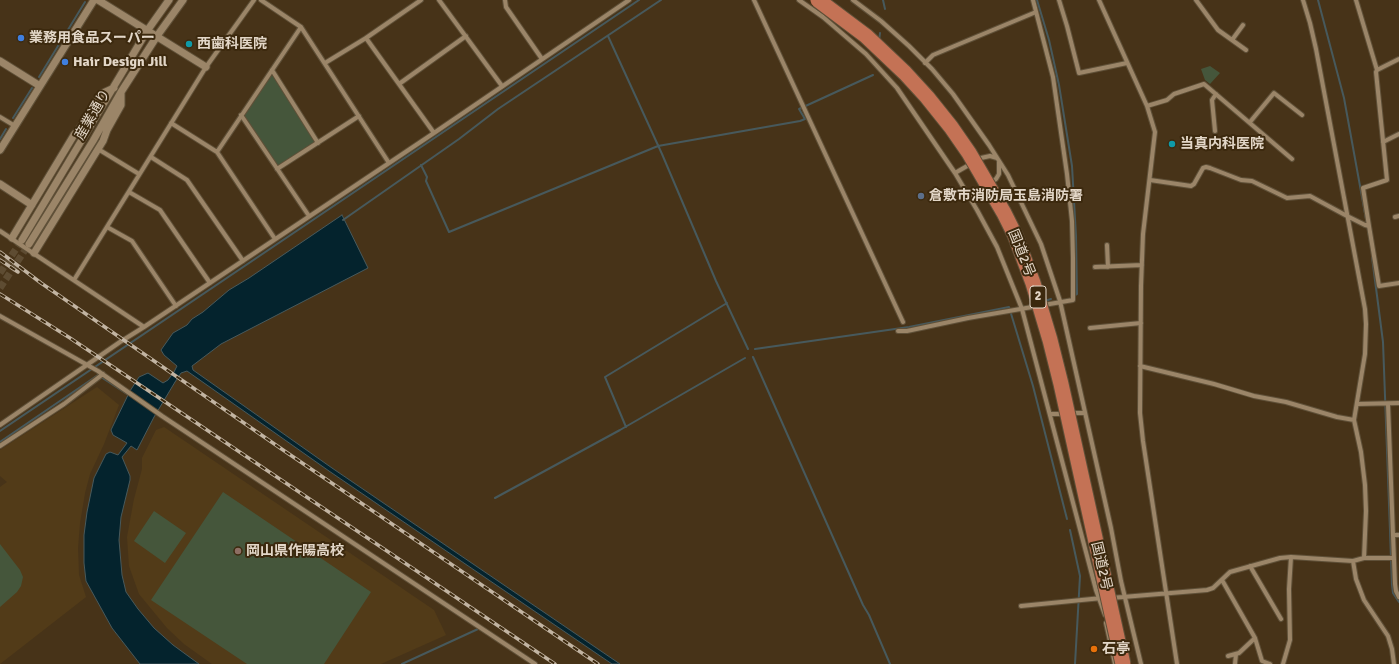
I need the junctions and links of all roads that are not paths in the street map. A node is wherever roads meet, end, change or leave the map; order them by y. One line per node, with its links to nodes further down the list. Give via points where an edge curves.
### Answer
1 (94, 0): 40 (street)
2 (98, 0): 24 (street)
3 (169, 0): 24 (street, 産業通り)
4 (183, 0): 25 (street, 産業通り)
5 (254, 0): 36 (street)
6 (261, 0): 23 (street)
7 (421, 0): 27 (street)
8 (439, 0): 26 (street)
9 (505, 0): 30 (street, via 506,7)
10 (629, 0): 30 (street)
11 (754, 0): 94 (street)
12 (799, 0): 65 (street, via 840,31 880,68 897,88)
13 (818, 0): 129 (highway, 国道2号 / 2, bridge, via 866,36 927,97 969,153 1015,235 1050,340)
14 (853, 0): 34 (street, via 881,21)
15 (1033, 0): 21 (street)
16 (1059, 0): 35 (street, via 1078,73)
17 (1099, 0): 35 (street)
18 (1196, 0): 28 (street, via 1218,30)
19 (1303, 0): 73 (street, via 1315,44)
20 (1356, 0): 38 (street)
21 (1036, 12): 34 (street, via 932,55); 90 (street, via 1053,77 1072,222 1073,300)
22 (1243, 25): 28 (street)
23 (301, 27): 33 (street); 37 (street)
24 (147, 31): 25 (street); 42 (street, 産業通り)
25 (157, 36): 36 (street); 42 (street, 産業通り)
26 (466, 36): 39 (street); 41 (street)
27 (366, 38): 33 (street); 39 (street)
28 (1232, 40): 29 (street)
29 (1246, 50)
30 (542, 59): 41 (street)
31 (1399, 59): 38 (street)
32 (0, 61): 40 (street)
33 (325, 63): 47 (street)
34 (925, 63): 62 (street, via 957,99)
35 (1127, 63): 44 (street)
36 (206, 67): 50 (street)
37 (272, 70): 45 (street); 55 (street)
38 (1377, 70): 56 (street)
39 (399, 84): 53 (street)
40 (40, 86): 51 (street)
41 (502, 86): 53 (street)
42 (117, 90): 57 (street, via 121,105); 71 (street, via 101,94); 79 (street, 産業通り); 80 (street, 産業通り, via 93,141)
43 (1216, 94): 44 (street, via 1204,84); 49 (street); 52 (street, via 1212,100)
44 (1147, 106): 67 (street, via 1156,132)
45 (241, 115): 59 (street); 64 (street)
46 (1302, 115): 49 (street, via 1274,93)
47 (359, 116): 55 (street); 63 (street)
48 (0, 117): 51 (street)
49 (1250, 122): 61 (street)
50 (171, 123): 59 (street); 60 (street)
51 (15, 126): 58 (street)
52 (1215, 131)
53 (434, 133): 63 (street)
54 (1399, 134): 56 (street)
55 (318, 142): 64 (street)
56 (1382, 142): 75 (street, via 1387,180 1363,188)
57 (98, 149): 66 (street); 82 (street)
58 (0, 150)
59 (217, 152): 78 (street)
60 (151, 157): 66 (street); 83 (street, via 187,180)
61 (1292, 159)
62 (998, 160): 65 (street, via 990,156 981,158); 70 (street, via 999,174 996,179); 90 (street, via 1008,175 1041,244)
63 (389, 163): 72 (street)
64 (277, 169): 72 (street)
65 (955, 173): 70 (street)
66 (139, 174): 69 (street)
67 (1150, 180): 73 (street, via 1191,186 1204,168 1210,168 1252,181 1287,198 1310,196); 84 (street)
68 (0, 184): 71 (street)
69 (129, 192): 74 (street); 88 (street, via 160,210)
70 (969, 196): 92 (street, via 997,247)
71 (32, 205): 77 (street)
72 (309, 216): 78 (street)
73 (1347, 216): 75 (street); 103 (street, via 1366,324 1365,354)
74 (108, 226): 87 (street); 91 (street, via 132,241)
75 (1367, 226): 89 (street, via 1380,286)
76 (0, 231): 77 (street)
77 (12, 238): 82 (street)
78 (275, 239): 83 (street)
79 (22, 240)
80 (29, 244)
81 (1108, 246): 86 (street)
82 (34, 254): 87 (street)
83 (243, 261): 88 (street)
84 (1142, 265): 86 (street); 95 (street)
85 (1095, 267): 86 (street)
86 (1108, 267)
87 (74, 280): 96 (street)
88 (210, 283): 91 (street)
89 (1399, 283)
90 (1060, 301): 92 (street); 105 (street)
91 (176, 306): 96 (street)
92 (1022, 309): 98 (street); 106 (street)
93 (0, 316): 99 (street)
94 (903, 322)
95 (1141, 323): 97 (street); 100 (street)
96 (144, 327): 99 (street)
97 (1090, 328)
98 (898, 331)
99 (88, 365): 101 (street); 108 (street)
100 (1140, 366): 107 (street); 118 (street, via 1143,441)
101 (103, 374): 109 (street, via 64,404); 127 (street)
102 (1399, 402): 104 (street)
103 (1357, 404): 104 (street); 107 (street)
104 (1388, 404): 110 (street)
105 (1085, 413): 106 (street); 119 (street)
106 (1050, 414): 121 (street)
107 (1354, 420): 113 (street, via 1365,485)
108 (0, 425)
109 (0, 446)
110 (1394, 535): 111 (street); 114 (street)
111 (1399, 535)
112 (1291, 557): 115 (street); 116 (street); 134 (street, via 1290,640)
113 (1364, 558): 114 (street); 115 (street)
114 (1392, 558): 120 (street)
115 (1353, 561): 135 (street, via 1364,600 1388,636)
116 (1250, 566): 117 (street, via 1230,572); 123 (street)
117 (1222, 580): 118 (street, via 1207,590); 124 (street)
118 (1166, 593): 119 (street); 131 (street)
119 (1125, 597): 121 (street); 130 (street)
120 (1399, 597)
121 (1099, 598): 122 (street); 128 (street)
122 (1021, 606)
123 (1281, 619)
124 (1254, 638): 125 (street); 133 (street, via 1262,661)
125 (1236, 654): 126 (street); 132 (street)
126 (1228, 656)
127 (535, 664)
128 (1115, 664)
129 (1123, 664)
130 (1141, 664)
131 (1177, 664)
132 (1235, 664)
133 (1270, 664)
134 (1284, 664)
135 (1394, 664)

